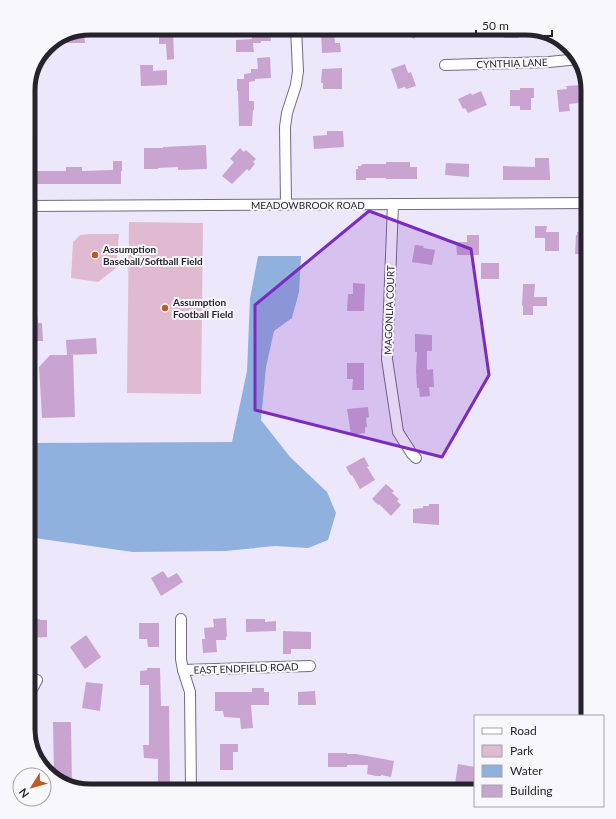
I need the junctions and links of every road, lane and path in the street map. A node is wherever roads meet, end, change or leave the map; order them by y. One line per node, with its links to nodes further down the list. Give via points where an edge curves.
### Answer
1 (296, 35): 5 (street, via 298,71 285,127)
2 (572, 60): 3 (street, CYNTHIA LANE)
3 (445, 65)
4 (581, 203): 6 (street, MEADOWBROOK ROAD)
5 (286, 204): 6 (street, MEADOWBROOK ROAD); 7 (street, MEADOWBROOK ROAD)
6 (393, 204): 8 (street, MAGONLIA COURT, via 387,359 398,432)
7 (35, 206)
8 (416, 458)
9 (182, 619): 11 (street, EAST ENDFIELD ROAD)
10 (310, 666): 11 (street, EAST ENDFIELD ROAD)
11 (183, 670): 14 (street, EAST ENDFIELD ROAD, via 190,692)
12 (37, 680): 13 (street)
13 (35, 684)
14 (191, 784)

